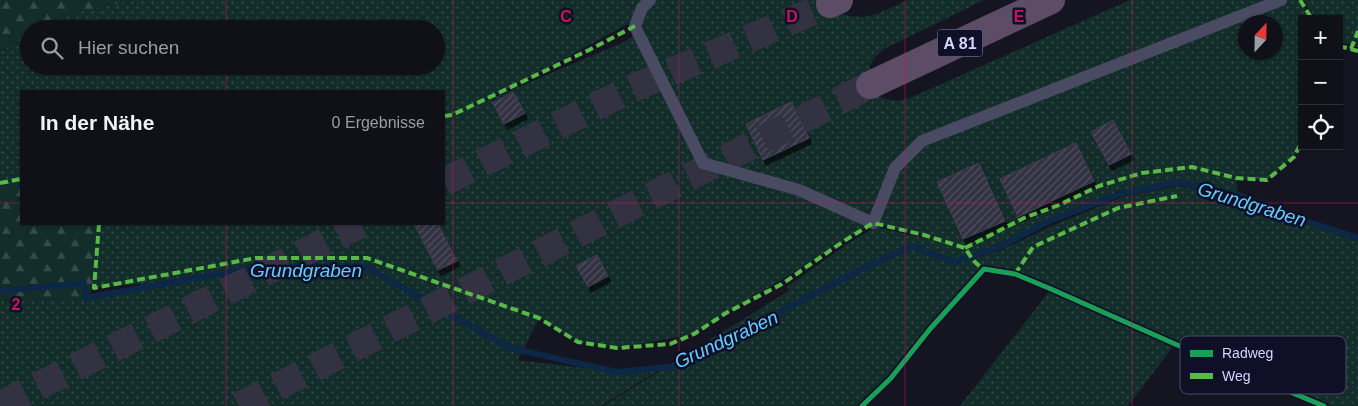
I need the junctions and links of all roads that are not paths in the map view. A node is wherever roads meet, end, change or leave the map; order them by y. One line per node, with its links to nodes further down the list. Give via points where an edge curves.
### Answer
1 (650, 0): 3 (lane, via 642,8 635,26 703,163 799,190 873,223 895,168 922,141)
2 (1051, 0): 4 (highway, A 81)
3 (1281, 0)
4 (870, 85)

